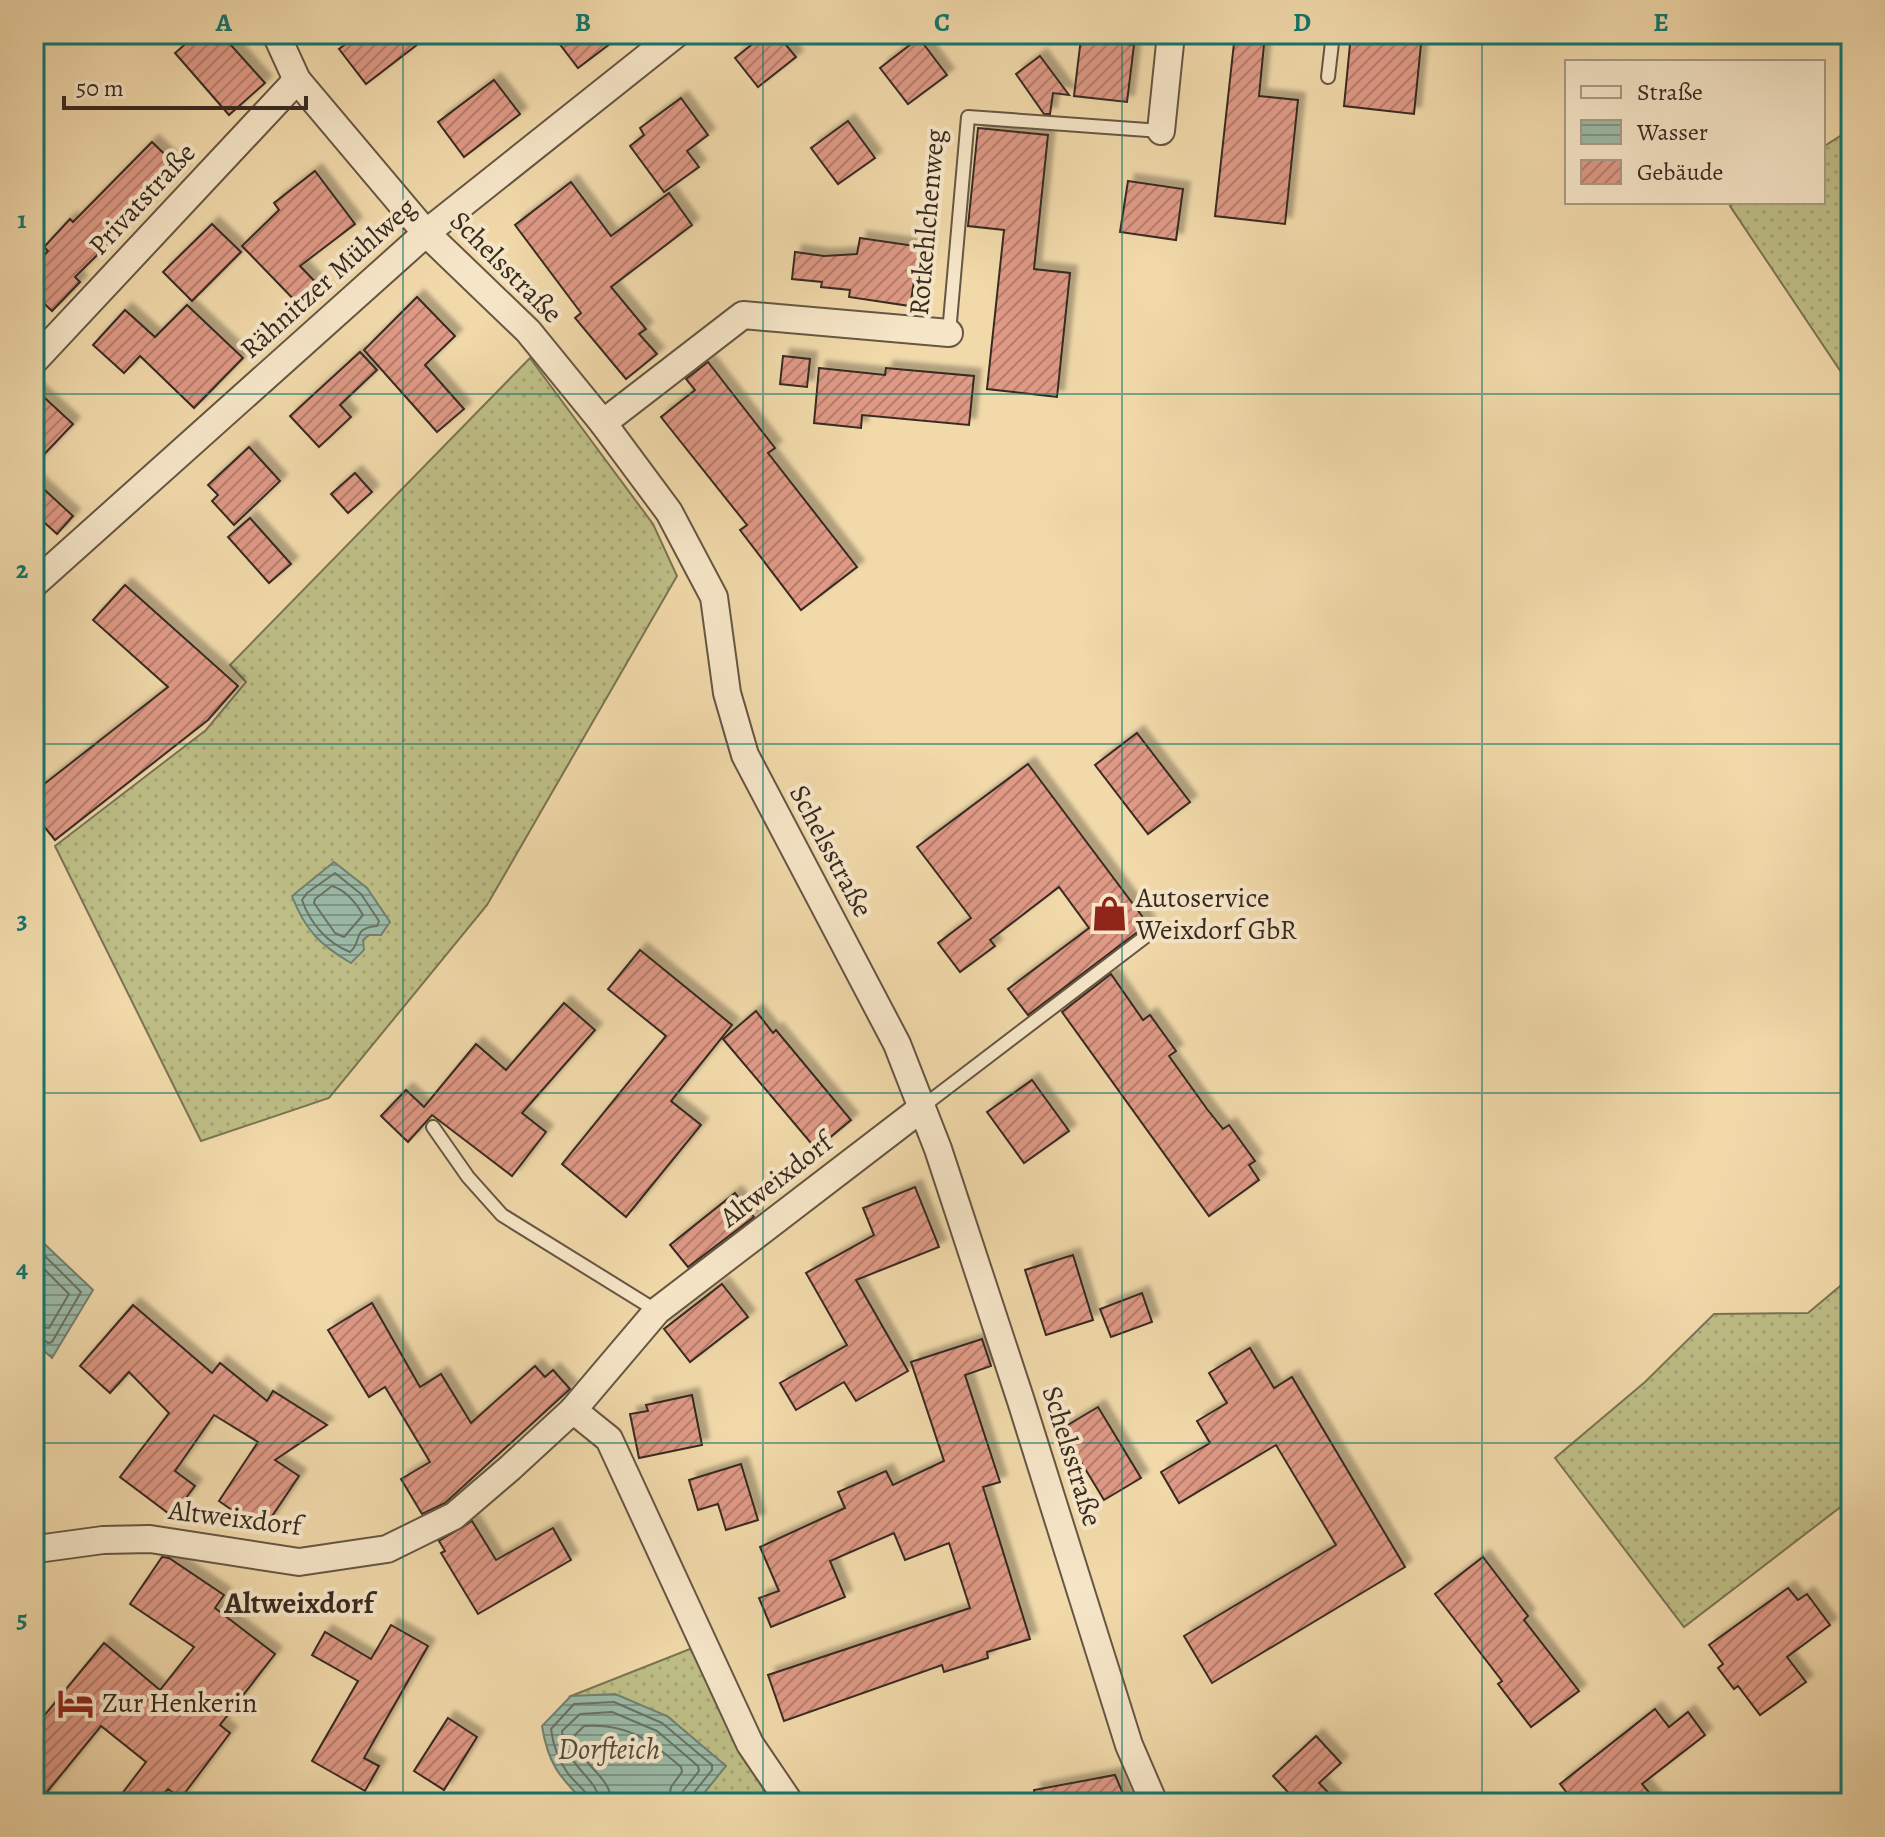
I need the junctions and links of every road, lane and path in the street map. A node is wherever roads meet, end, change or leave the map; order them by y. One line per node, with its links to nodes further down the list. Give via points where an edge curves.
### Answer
1 (276, 34): 6 (street, Schelsstraße)
2 (676, 34): 8 (street, Rähnitzer Mühlweg)
3 (1171, 34): 7 (street)
4 (1333, 34): 5 (lane)
5 (1328, 77)
6 (297, 80): 8 (street, Schelsstraße); 10 (street, Privatstraße)
7 (1161, 131): 9 (lane, Rotkehlchenweg, via 968,117)
8 (426, 233): 11 (street, Schelsstraße, via 528,331); 12 (street, Rähnitzer Mühlweg)
9 (949, 333): 11 (street, Rotkehlchenweg, via 743,315)
10 (34, 361)
11 (603, 423): 14 (street, Schelsstraße, via 669,512 714,597 727,693 745,755 897,1044)
12 (34, 584)
13 (1158, 927): 14 (lane)
14 (922, 1108): 16 (street, Altweixdorf); 20 (street, Schelsstraße, via 1017,1386 1129,1745)
15 (433, 1127): 16 (lane, via 502,1215)
16 (657, 1311): 17 (street, Altweixdorf)
17 (573, 1410): 18 (street, Altweixdorf, via 454,1516 387,1549 299,1562 150,1539 103,1540); 19 (street, via 609,1439 750,1744)
18 (34, 1552)
19 (790, 1803)
20 (1154, 1803)

